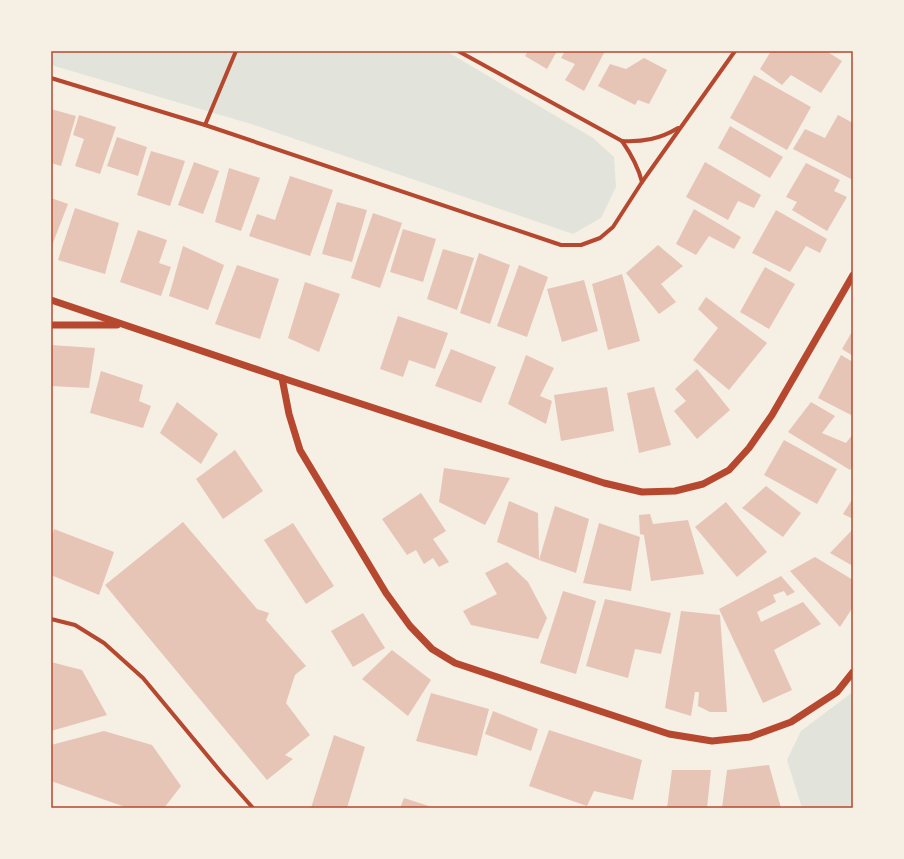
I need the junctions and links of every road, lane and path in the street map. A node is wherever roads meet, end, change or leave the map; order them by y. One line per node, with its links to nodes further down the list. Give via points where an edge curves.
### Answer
1 (236, 51): 7 (street)
2 (458, 51): 9 (street)
3 (731, 51): 5 (street)
4 (735, 51): 5 (street)
5 (729, 58): 8 (street)
6 (51, 78): 7 (street)
7 (205, 125): 10 (street, via 561,245 581,245 600,238 613,227)
8 (680, 127): 9 (street, via 652,140); 10 (street)
9 (622, 142): 10 (street, via 638,167)
10 (642, 182)
11 (853, 275): 15 (street, via 772,415 749,448 729,470 703,484 675,491 642,492 604,483)
12 (51, 300): 14 (street)
13 (51, 325): 14 (street)
14 (124, 325): 15 (street)
15 (282, 378): 17 (street, via 300,450 386,593 426,643 455,663 669,734 712,741 750,737 791,722 837,692)
16 (51, 619): 18 (street, via 74,625 104,643 143,678)
17 (853, 672)
18 (253, 808)

